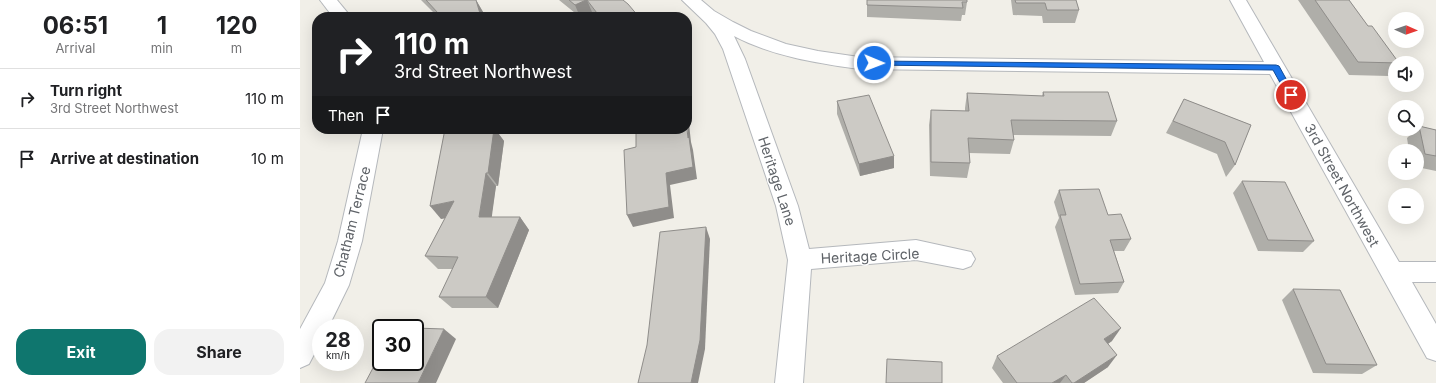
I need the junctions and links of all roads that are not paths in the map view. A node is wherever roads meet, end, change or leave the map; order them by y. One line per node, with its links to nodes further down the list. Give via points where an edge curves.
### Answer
1 (328, 0): 4 (street)
2 (690, 0): 5 (street, Heritage Lane)
3 (1238, 0): 6 (street, 3rd Street Northwest)
4 (338, 12)
5 (709, 15): 6 (street, via 758,41 787,51 858,63); 9 (street, Heritage Lane, via 723,32 736,59 787,206)
6 (1276, 68): 10 (street, 3rd Street Northwest)
7 (372, 134): 13 (street, Chatham Terrace, via 350,241 337,285)
8 (963, 259): 9 (street, Heritage Circle, via 916,250)
9 (800, 260): 14 (street, Heritage Lane)
10 (1391, 272): 11 (street); 12 (street, 3rd Street Northwest)
11 (1436, 272)
12 (1436, 349)
13 (300, 355)
14 (789, 383)

